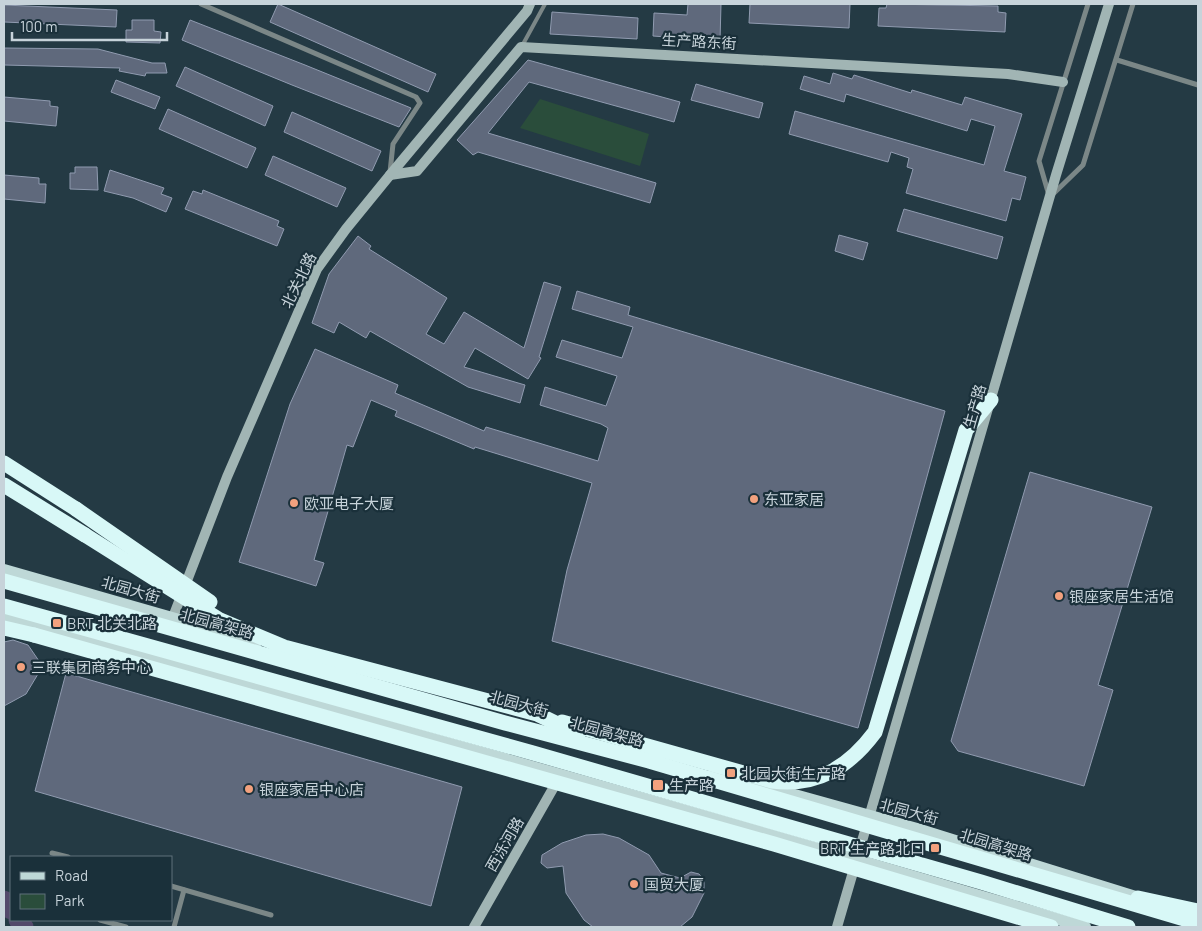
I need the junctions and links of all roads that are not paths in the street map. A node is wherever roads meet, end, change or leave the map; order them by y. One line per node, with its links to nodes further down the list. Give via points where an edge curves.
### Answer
1 (201, 4): 11 (street, via 416,97 420,103 393,144)
2 (530, 4): 11 (street, 北关北路)
3 (545, 4): 7 (lane)
4 (1088, 4): 9 (street)
5 (1109, 4): 12 (street, 生产路)
6 (1133, 4): 8 (street)
7 (521, 48): 9 (street, 生产路东街, via 1008,74); 11 (street, via 418,172)
8 (1116, 60): 10 (street); 12 (street, via 1083,165)
9 (1063, 82): 12 (street, via 1040,160)
10 (1198, 85)
11 (390, 175): 20 (street, 北关北路, via 317,269 227,477)
12 (1050, 197): 13 (street, 生产路)
13 (991, 400): 28 (highway, bridge, via 966,430 875,732 859,752 835,772 801,782 772,781); 34 (street, 生产路)
14 (4, 463): 24 (highway, bridge, via 228,615)
15 (4, 485): 24 (highway, bridge, via 220,620)
16 (4, 570): 20 (main road, 北园大街)
17 (4, 581): 25 (highway, 北园高架路, bridge)
18 (4, 606): 27 (highway, bridge)
19 (4, 617): 31 (main road)
20 (173, 618): 34 (main road, 北园大街, via 368,678)
21 (4, 628): 23 (highway)
22 (4, 632): 23 (highway)
23 (34, 634): 29 (highway, bridge)
24 (284, 647): 26 (highway, bridge)
25 (379, 687): 26 (highway, bridge); 30 (highway, 北园高架路, bridge)
26 (469, 695): 28 (highway, bridge)
27 (364, 707): 29 (highway, bridge); 33 (highway, bridge)
28 (537, 714): 30 (highway, bridge, via 569,731)
29 (448, 753): 32 (highway, bridge)
30 (649, 761): 45 (highway, 北园高架路, bridge)
31 (560, 776): 37 (main road, via 744,826); 48 (street, 西泺河路)
32 (539, 778): 33 (highway, bridge); 50 (highway, bridge)
33 (652, 788): 52 (highway, bridge)
34 (868, 816): 37 (street, 生产路); 40 (main road, 北园大街)
35 (52, 853): 36 (street)
36 (64, 856)
37 (856, 861): 49 (street); 51 (main road)
38 (172, 886): 39 (street)
39 (184, 890): 42 (street); 47 (street)
40 (1138, 898): 41 (highway); 43 (main road, 北园大街)
41 (1198, 911)
42 (271, 915)
43 (1198, 917)
44 (104, 921): 46 (street)
45 (1198, 923)
46 (126, 927)
47 (174, 927)
48 (474, 927)
49 (837, 927)
50 (1051, 927)
51 (1085, 927)
52 (1128, 927)

